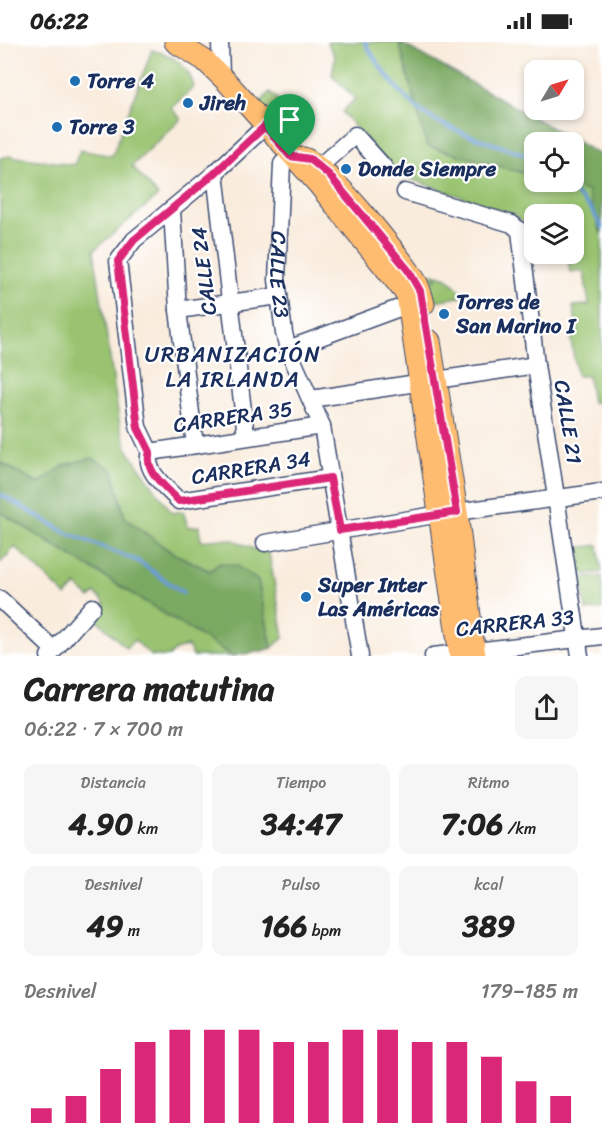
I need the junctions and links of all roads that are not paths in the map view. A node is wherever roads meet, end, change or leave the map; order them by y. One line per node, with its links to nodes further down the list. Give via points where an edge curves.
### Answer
1 (175, 42): 3 (main road)
2 (220, 42): 3 (street)
3 (221, 76): 4 (main road)
4 (265, 126): 5 (main road); 8 (street)
5 (290, 156): 6 (main road, via 310,159); 11 (main road); 12 (street, CALLE 23, via 282,164)
6 (320, 166): 7 (street, via 355,135); 11 (main road)
7 (384, 167)
8 (215, 173): 10 (street); 13 (street, CALLE 24)
9 (405, 192): 17 (street, CALLE 21, via 512,224 520,231)
10 (172, 210): 15 (street); 23 (street, via 134,240 118,261 138,428)
11 (403, 276): 14 (main road); 18 (main road, via 424,302)
12 (279, 296): 13 (street); 16 (street, CALLE 23)
13 (230, 303): 15 (street); 21 (street, CALLE 24)
14 (410, 304): 16 (street); 18 (main road)
15 (178, 310): 22 (street)
16 (288, 349): 19 (street, CALLE 23)
17 (536, 365): 18 (street, CARRERA 35); 26 (street, CALLE 21)
18 (429, 380): 19 (street, CARRERA 35); 27 (main road)
19 (311, 399): 20 (street, CALLE 23)
20 (322, 426): 21 (street, CARRERA 35); 24 (street, CALLE 23)
21 (246, 436): 22 (street, CARRERA 35)
22 (195, 445): 23 (street, CARRERA 35)
23 (150, 452): 24 (street, CARRERA 34, via 150,469 179,501)
24 (330, 478): 28 (street, CALLE 23)
25 (602, 492): 26 (street)
26 (558, 500): 27 (street); 33 (street, CALLE 21)
27 (449, 513): 28 (street); 35 (main road)
28 (340, 530): 29 (street); 36 (street, CALLE 23)
29 (265, 543)
30 (0, 599): 34 (street)
31 (92, 608): 34 (street)
32 (602, 636): 33 (street, CARRERA 33)
33 (578, 648): 35 (street, CARRERA 33)
34 (52, 653)
35 (467, 654): 37 (street, CARRERA 33)
36 (360, 656)
37 (433, 656)

